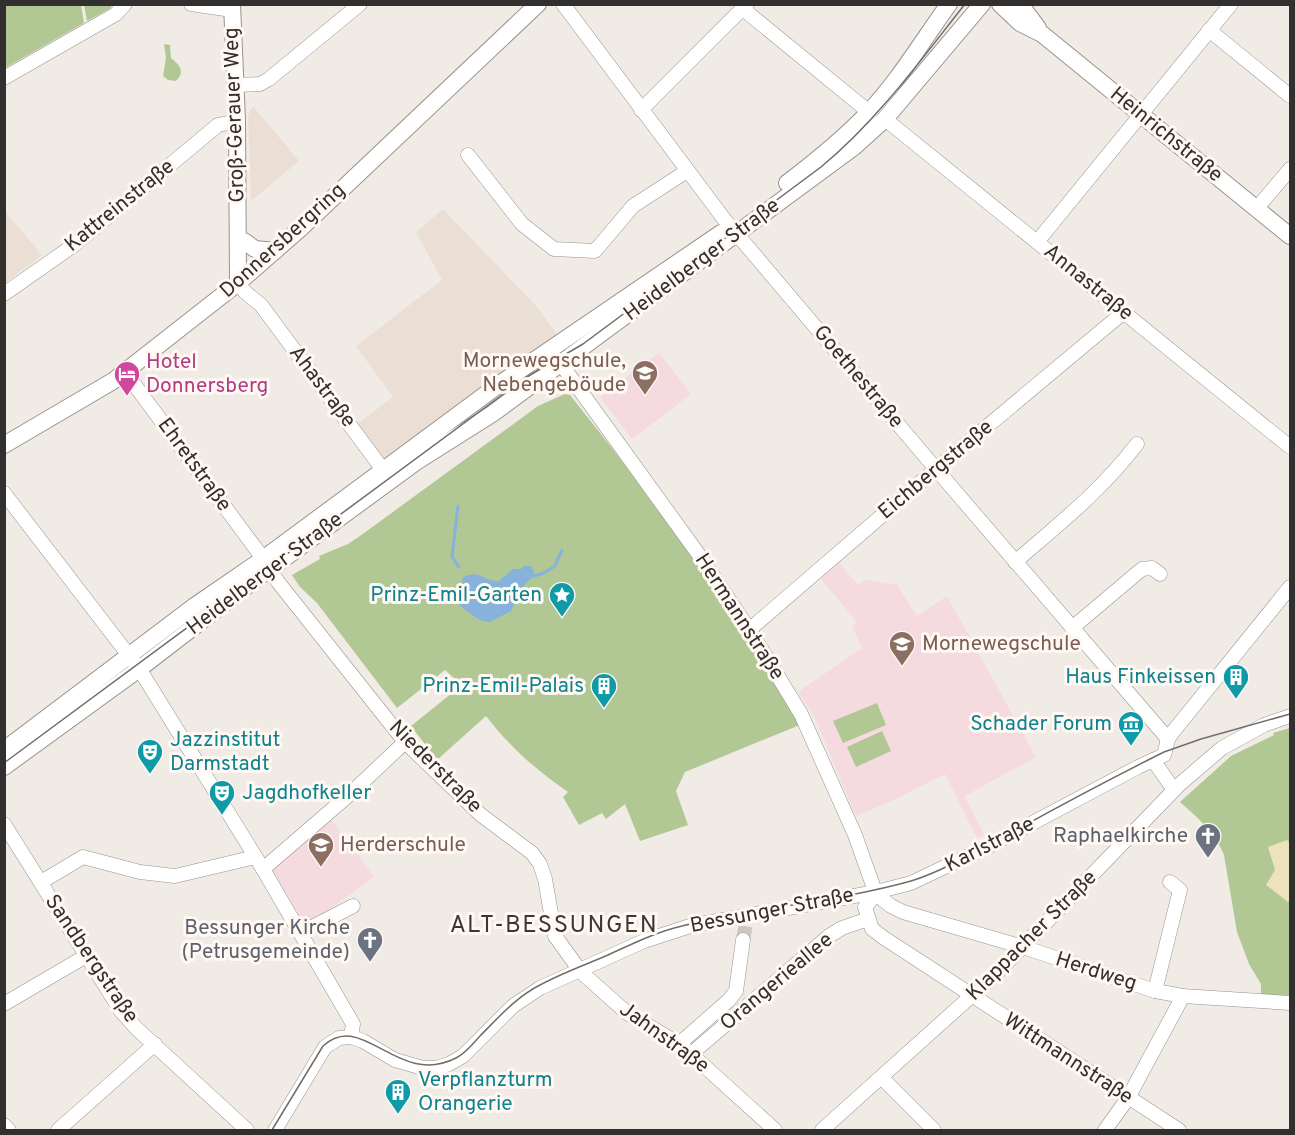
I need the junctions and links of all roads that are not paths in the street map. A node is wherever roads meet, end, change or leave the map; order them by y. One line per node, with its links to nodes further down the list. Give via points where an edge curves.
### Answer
1 (125, 4): 15 (street, via 116,14)
2 (191, 4): 11 (street)
3 (360, 4): 16 (street, via 266,81)
4 (538, 4): 32 (main road, Donnersbergring)
5 (563, 4): 18 (street, Goethestraße)
6 (949, 4): 19 (main road, Heidelberger Straße)
7 (982, 4): 21 (main road, Heidelberger Straße)
8 (1000, 4): 14 (main road, Heinrichstraße, via 1020,23)
9 (1020, 4): 14 (main road, Heinrichstraße)
10 (1231, 4): 13 (street)
11 (232, 7): 16 (main road, Groß-Gerauer Weg)
12 (745, 7): 18 (street); 19 (street)
13 (1209, 30): 17 (street); 20 (street)
14 (1042, 34): 20 (main road, Heinrichstraße)
15 (4, 78)
16 (235, 85): 22 (main road, Groß-Gerauer Weg)
17 (1290, 96)
18 (641, 110): 25 (street, Goethestraße)
19 (869, 112): 28 (main road, Heidelberger Straße, via 836,146)
20 (1141, 114): 26 (main road, Heinrichstraße); 31 (street)
21 (885, 119): 28 (main road, Heidelberger Straße, via 854,147); 31 (street, Annastraße)
22 (237, 121): 27 (main road, Groß-Gerauer Weg); 34 (street, Kattreinstraße, via 218,125 74,245)
23 (468, 155): 25 (street, via 522,224 554,249 595,251 633,206)
24 (1290, 170): 26 (street)
25 (687, 171): 28 (street, Goethestraße)
26 (1257, 208): 29 (main road, Heinrichstraße)
27 (238, 225): 30 (main road, Groß-Gerauer Weg); 33 (main road, Groß-Gerauer Weg)
28 (734, 230): 36 (main road, Heidelberger Straße); 37 (main road, Heidelberger Straße); 42 (street, Goethestraße)
29 (1290, 236)
30 (244, 241): 32 (main road, via 255,249); 33 (main road, Groß-Gerauer Weg)
31 (1037, 242): 35 (street, Annastraße)
32 (275, 251): 33 (main road, Donnersbergring)
33 (244, 278): 38 (main road, Donnersbergring); 43 (street, Ahastraße)
34 (4, 294)
35 (1124, 312): 41 (street, Annastraße); 42 (street, Eichbergstraße)
36 (551, 350): 37 (main road); 43 (main road, Heidelberger Straße, via 515,373)
37 (561, 364): 43 (main road, Heidelberger Straße, via 492,414 416,462); 50 (street, Hermannstraße)
38 (125, 372): 40 (main road, Donnersbergring); 46 (street, Ehretstraße)
39 (1137, 444): 45 (street, via 1095,493)
40 (4, 445)
41 (1290, 447)
42 (936, 470): 45 (street, Goethestraße); 50 (street, Eichbergstraße)
43 (387, 475): 46 (main road, Heidelberger Straße)
44 (4, 493): 51 (street)
45 (1015, 562): 49 (street, Goethestraße)
46 (266, 564): 51 (main road, Heidelberger Straße, via 196,605); 54 (street, Niederstraße)
47 (1160, 574): 49 (street, via 1152,568 1142,569)
48 (1290, 587): 53 (street)
49 (1072, 628): 53 (street, Goethestraße)
50 (749, 630): 65 (street, Hermannstraße, via 801,714 855,835)
51 (135, 662): 55 (main road, Heidelberger Straße); 57 (main road, Heidelberger Straße); 61 (street)
52 (1290, 716): 58 (street, Klappacher Straße, via 1222,748)
53 (1168, 739): 56 (street)
54 (405, 742): 62 (street); 72 (street, Niederstraße, via 476,811 536,858 545,879 555,936)
55 (4, 750)
56 (1158, 758): 58 (street); 65 (street, Karlstraße, via 927,876)
57 (4, 767)
58 (1174, 790): 70 (street, Klappacher Straße)
59 (4, 824): 60 (street, Sandbergstraße)
60 (10, 844): 63 (street, Sandbergstraße)
61 (255, 857): 62 (street); 63 (street, via 175,876 140,872 83,857)
62 (263, 869): 68 (street)
63 (40, 882): 71 (street, Sandbergstraße)
64 (1170, 882): 73 (street, via 1180,890)
65 (876, 893): 67 (street, via 866,907); 70 (street, Herdweg, via 903,912); 72 (street, Bessunger Straße, via 690,926)
66 (353, 906): 68 (street)
67 (868, 919): 75 (street, Wittmannstraße, via 872,929 884,938); 81 (street, Orangerieallee, via 829,936)
68 (301, 933): 78 (street, via 353,1024)
69 (743, 940): 80 (street, via 736,991)
70 (1023, 947): 73 (street, Herdweg); 75 (street, Klappacher Straße)
71 (86, 956): 77 (street); 79 (street, Sandbergstraße, via 121,1011)
72 (579, 969): 78 (street, Bessunger Straße, via 526,996 463,1056 437,1068 395,1060); 80 (street, Jahnstraße, via 627,1013)
73 (1155, 991): 74 (street, Herdweg)
74 (1183, 996): 76 (street, Herdweg); 83 (street)
75 (973, 997): 82 (street, Klappacher Straße); 83 (street, Wittmannstraße)
76 (1290, 1003)
77 (4, 1004)
78 (351, 1037): 89 (street, via 339,1038 325,1047)
79 (154, 1044): 87 (street); 88 (street, Sandbergstraße)
80 (679, 1044): 81 (street, Jahnstraße)
81 (691, 1054): 90 (street, Jahnstraße)
82 (882, 1078): 85 (street, Klappacher Straße); 91 (street)
83 (1128, 1098): 92 (street); 93 (street, Wittmannstraße)
84 (4, 1125): 86 (street)
85 (825, 1130)
86 (9, 1131)
87 (58, 1131)
88 (247, 1131)
89 (275, 1131)
90 (775, 1131)
91 (934, 1131)
92 (1105, 1131)
93 (1179, 1131)

